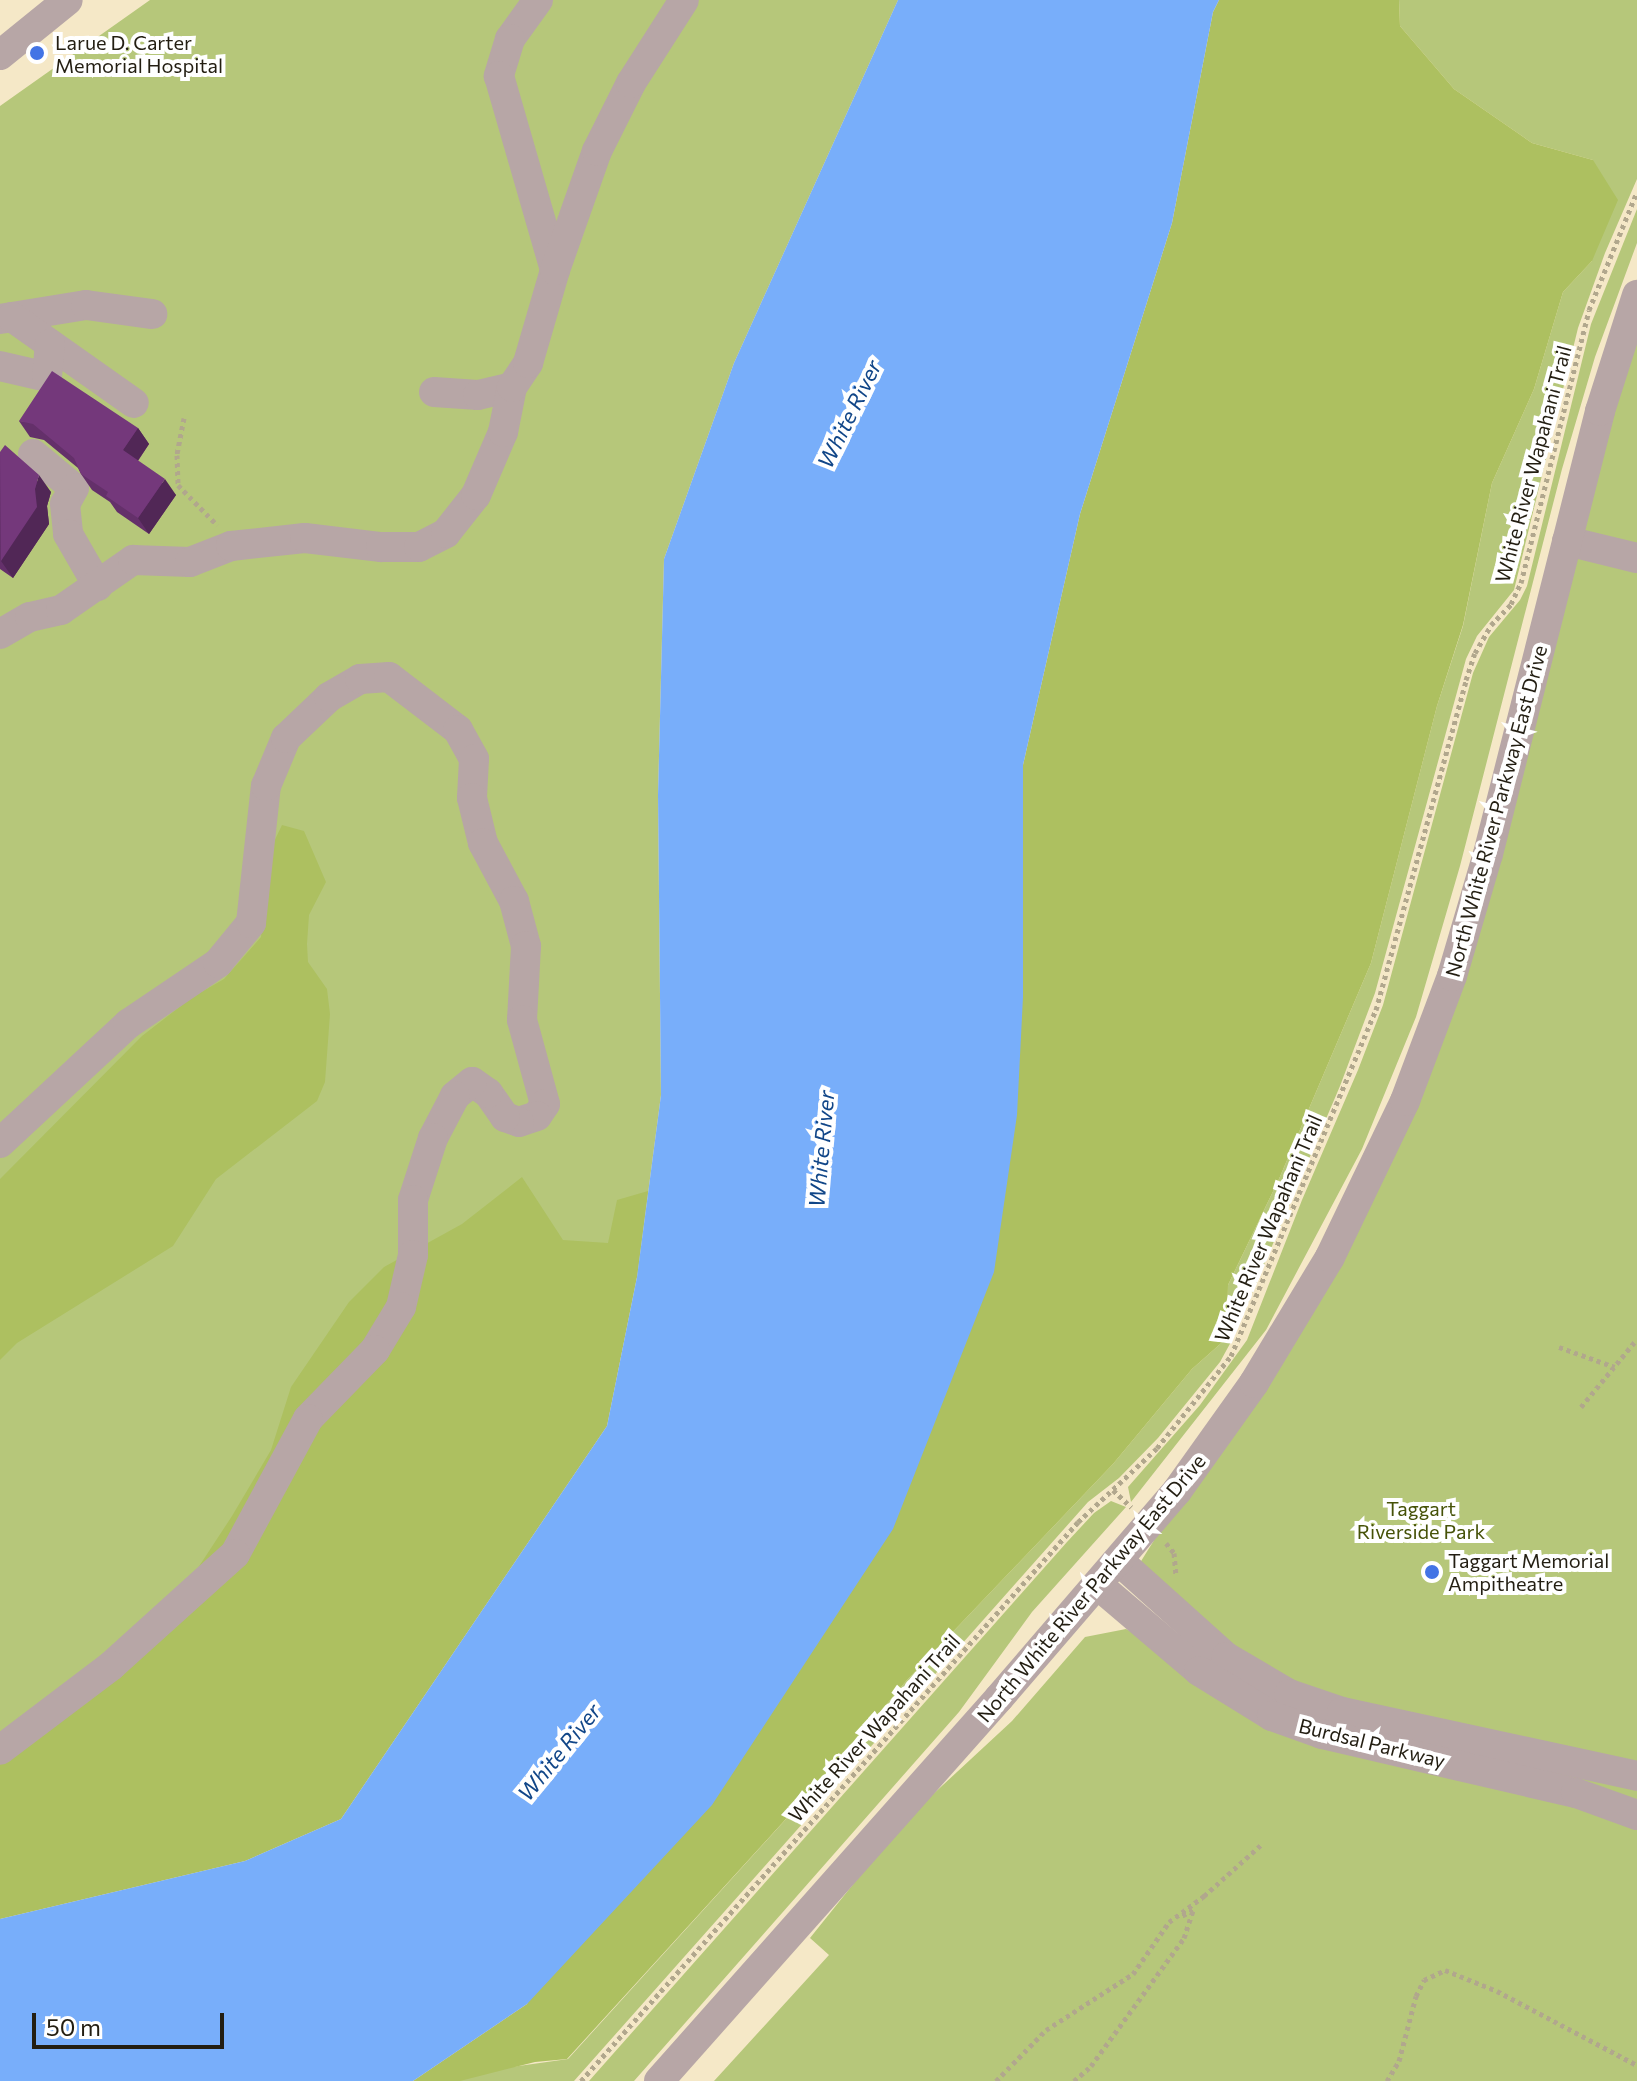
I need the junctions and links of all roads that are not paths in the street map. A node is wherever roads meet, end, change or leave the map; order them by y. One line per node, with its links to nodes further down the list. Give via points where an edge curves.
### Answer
1 (68, 0): 4 (street)
2 (538, 0): 5 (street, via 510,39 499,76)
3 (684, 0): 5 (street, via 631,83 597,151)
4 (0, 55)
5 (555, 270): 11 (street, via 528,363)
6 (1637, 295): 17 (street, North White River Parkway East Drive)
7 (152, 314): 8 (street, via 86,305)
8 (6, 318): 9 (street)
9 (50, 344): 10 (street, via 47,377); 14 (street)
10 (0, 366)
11 (512, 387): 13 (street); 15 (street)
12 (434, 392): 13 (street)
13 (478, 395): 15 (street)
14 (134, 403)
15 (503, 432): 19 (street, via 476,495 446,533 419,547 305,538 231,546 190,562 133,560)
16 (33, 454): 19 (street, via 74,488 65,504 68,534)
17 (1567, 541): 18 (street); 22 (street, North White River Parkway East Drive, via 1468,926 1430,1040 1389,1138 1330,1257 1276,1349 1208,1449)
18 (1637, 558)
19 (98, 586): 20 (street, via 61,610 30,617)
20 (0, 634)
21 (0, 1143): 24 (street, via 128,1024 218,963 251,923 266,786 286,738 329,697 360,679 389,677 458,730 474,759 472,798 483,843 514,901 526,946 522,1020 545,1104 537,1116 519,1122 505,1117 488,1093 472,1082 455,1096 433,1138 413,1200 413,1255 401,1307 375,1350 308,1419 235,1554 111,1666)
22 (1119, 1561): 23 (street, North White River Parkway East Drive); 25 (street, Burdsal Parkway, via 1226,1657 1303,1700)
23 (1098, 1585): 26 (street, Burdsal Parkway, via 1199,1671 1272,1716 1335,1737 1576,1793); 27 (street, North White River Parkway East Drive)
24 (0, 1750)
25 (1637, 1776)
26 (1637, 1815)
27 (659, 2081)

